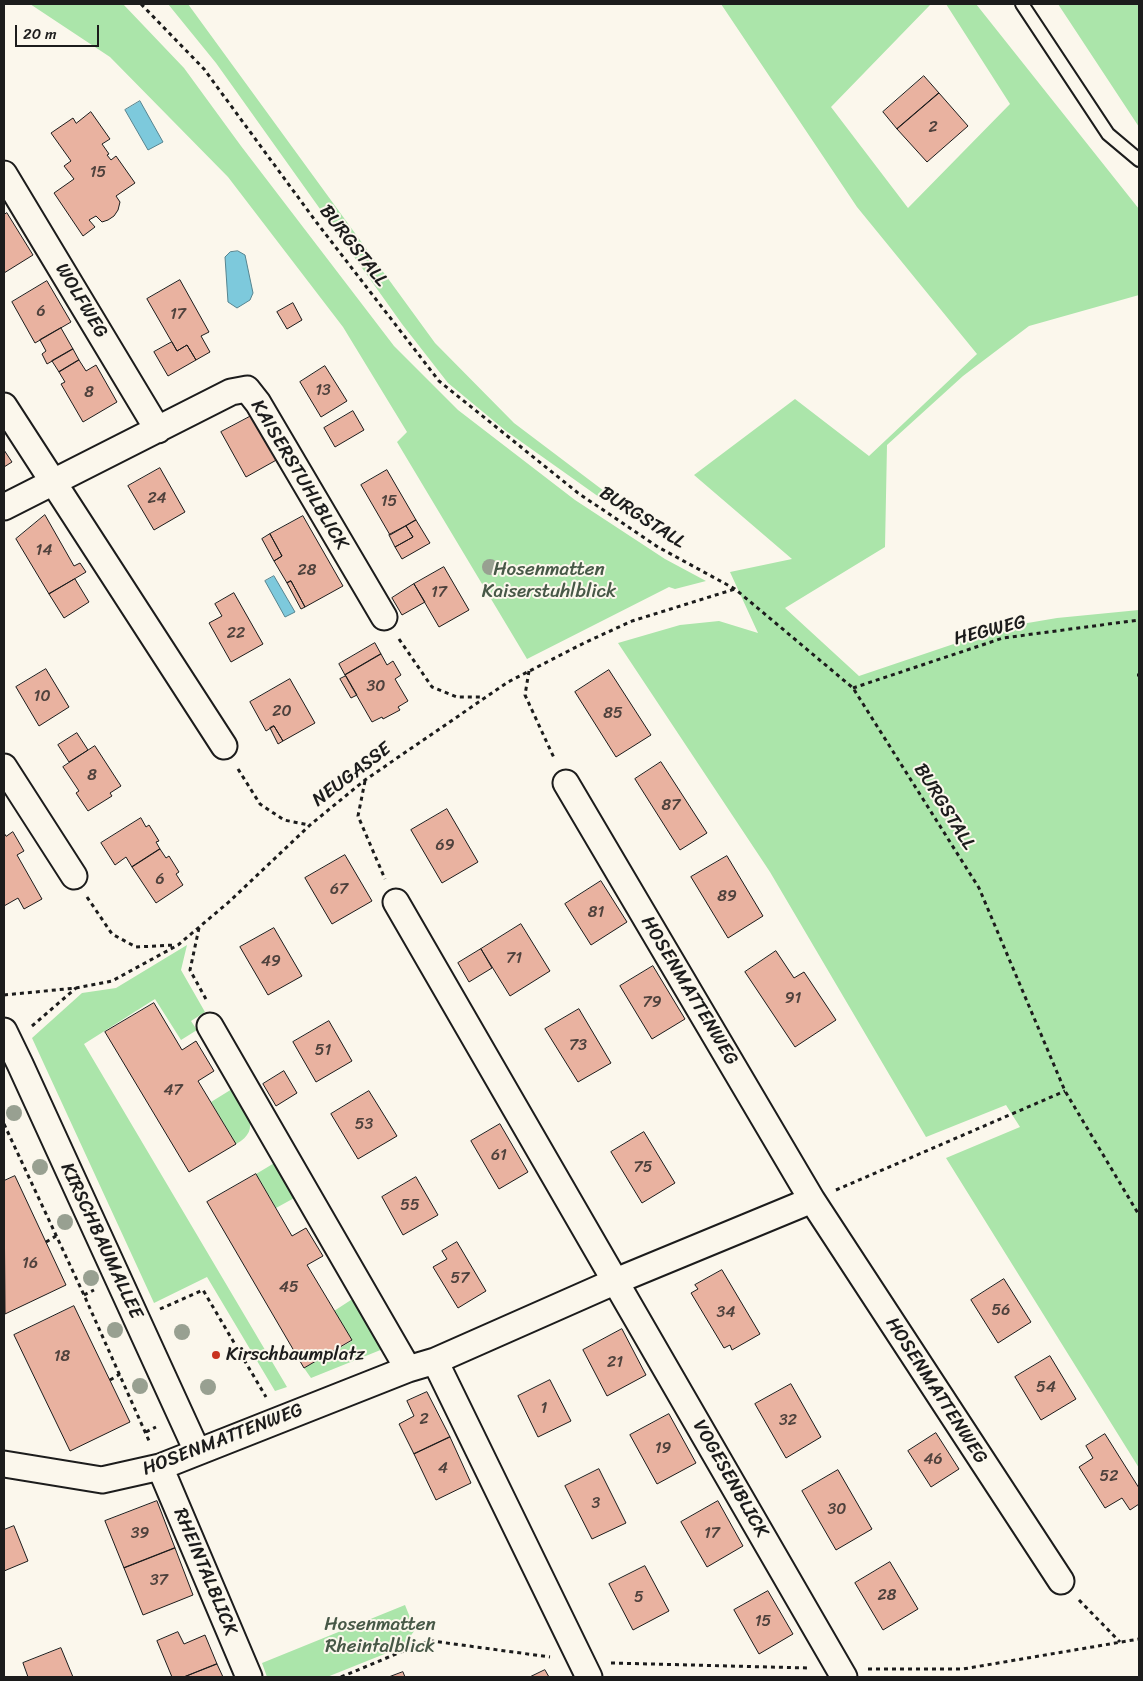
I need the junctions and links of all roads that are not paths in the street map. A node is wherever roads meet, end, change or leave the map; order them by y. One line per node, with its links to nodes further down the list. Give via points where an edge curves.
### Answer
1 (1022, 4): 2 (lane, via 1108,134)
2 (1139, 160)
3 (4, 174): 5 (street, WOLFWEG)
4 (4, 406): 6 (street)
5 (158, 430): 6 (street, KAISERSTUHLBLICK); 8 (street, KAISERSTUHLBLICK, via 231,392 247,389)
6 (53, 481): 7 (street, KAISERSTUHLBLICK); 9 (street)
7 (4, 507)
8 (384, 617)
9 (224, 746)
10 (4, 767): 12 (street)
11 (566, 783): 16 (street, HOSENMATTENWEG)
12 (74, 876)
13 (396, 902): 17 (street)
14 (210, 1026): 19 (street)
15 (7, 1038): 20 (street, KIRSCHBAUMALLEE)
16 (812, 1200): 17 (street, HOSENMATTENWEG); 23 (street, HOSENMATTENWEG)
17 (616, 1281): 18 (street, HOSENMATTENWEG); 25 (street, VOGESENBLICK)
18 (435, 1362): 19 (street, HOSENMATTENWEG); 24 (street)
19 (408, 1369): 20 (street, HOSENMATTENWEG)
20 (198, 1451): 22 (street, HOSENMATTENWEG)
21 (4, 1464): 22 (street, HOSENMATTENWEG, via 102,1480)
22 (160, 1467): 26 (street, RHEINTALBLICK)
23 (1061, 1581)
24 (586, 1669)
25 (841, 1673)
26 (249, 1677)

